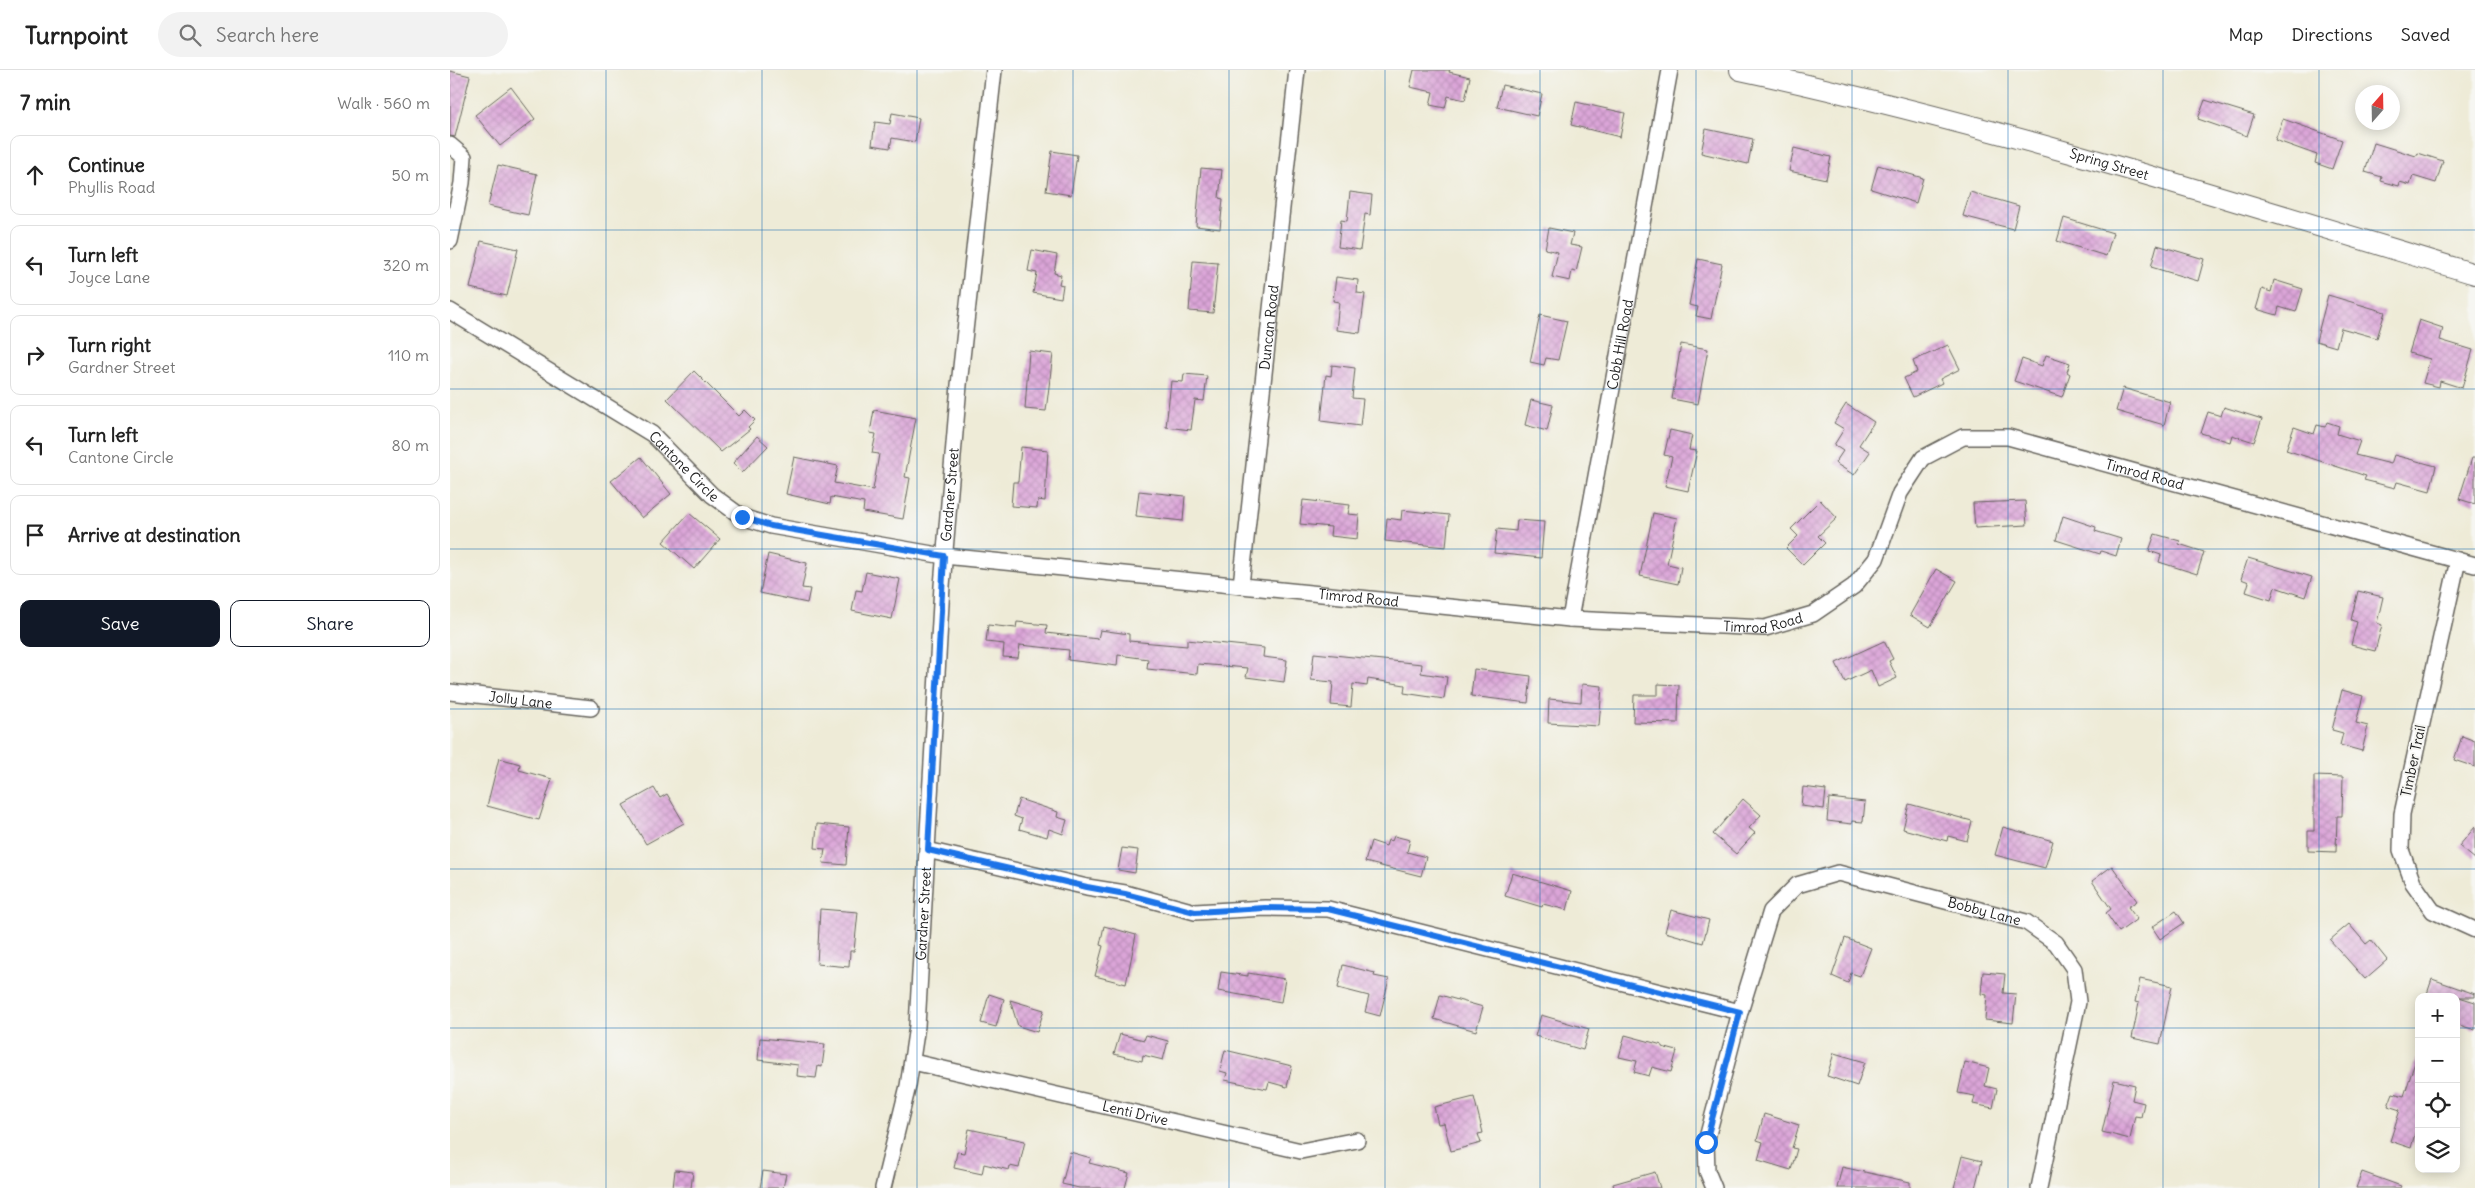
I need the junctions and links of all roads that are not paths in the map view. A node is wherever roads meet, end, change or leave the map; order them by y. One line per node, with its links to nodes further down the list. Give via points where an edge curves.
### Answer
1 (994, 70): 9 (street, Gardner Street, via 959,385)
2 (1297, 70): 12 (street, Duncan Road)
3 (1670, 70): 13 (street, Cobb Hill Road)
4 (1740, 70): 7 (street, Spring Street, via 1915,110)
5 (450, 145): 6 (street, via 464,158)
6 (450, 241)
7 (2475, 274)
8 (450, 311): 9 (street, Cantone Circle, via 652,434 712,495 742,517 771,526)
9 (944, 556): 12 (street, Timrod Road); 16 (street, Gardner Street)
10 (2458, 560): 11 (street, Timrod Road); 13 (street, Timrod Road, via 2008,437 1963,437 1923,458 1900,493 1876,559 1854,586 1813,614 1765,628); 17 (street, Timber Trail, via 2402,814 2401,850 2413,883 2433,911)
11 (2475, 565)
12 (1241, 585): 13 (street, Timrod Road)
13 (1570, 619)
14 (450, 692): 15 (street, Jolly Lane)
15 (591, 708)
16 (928, 850): 18 (street, via 1195,912 1328,909); 19 (street, Gardner Street)
17 (2475, 930)
18 (1740, 1012): 22 (street, Bobby Lane, via 1706,1142 1707,1170); 23 (street, Bobby Lane, via 1771,911 1797,885 1838,873 2026,922 2056,943 2074,969 2078,1002)
19 (913, 1062): 20 (street, Lenti Drive, via 1302,1151); 21 (street, Gardner Street)
20 (1357, 1140)
21 (883, 1188)
22 (1714, 1188)
23 (2040, 1188)

